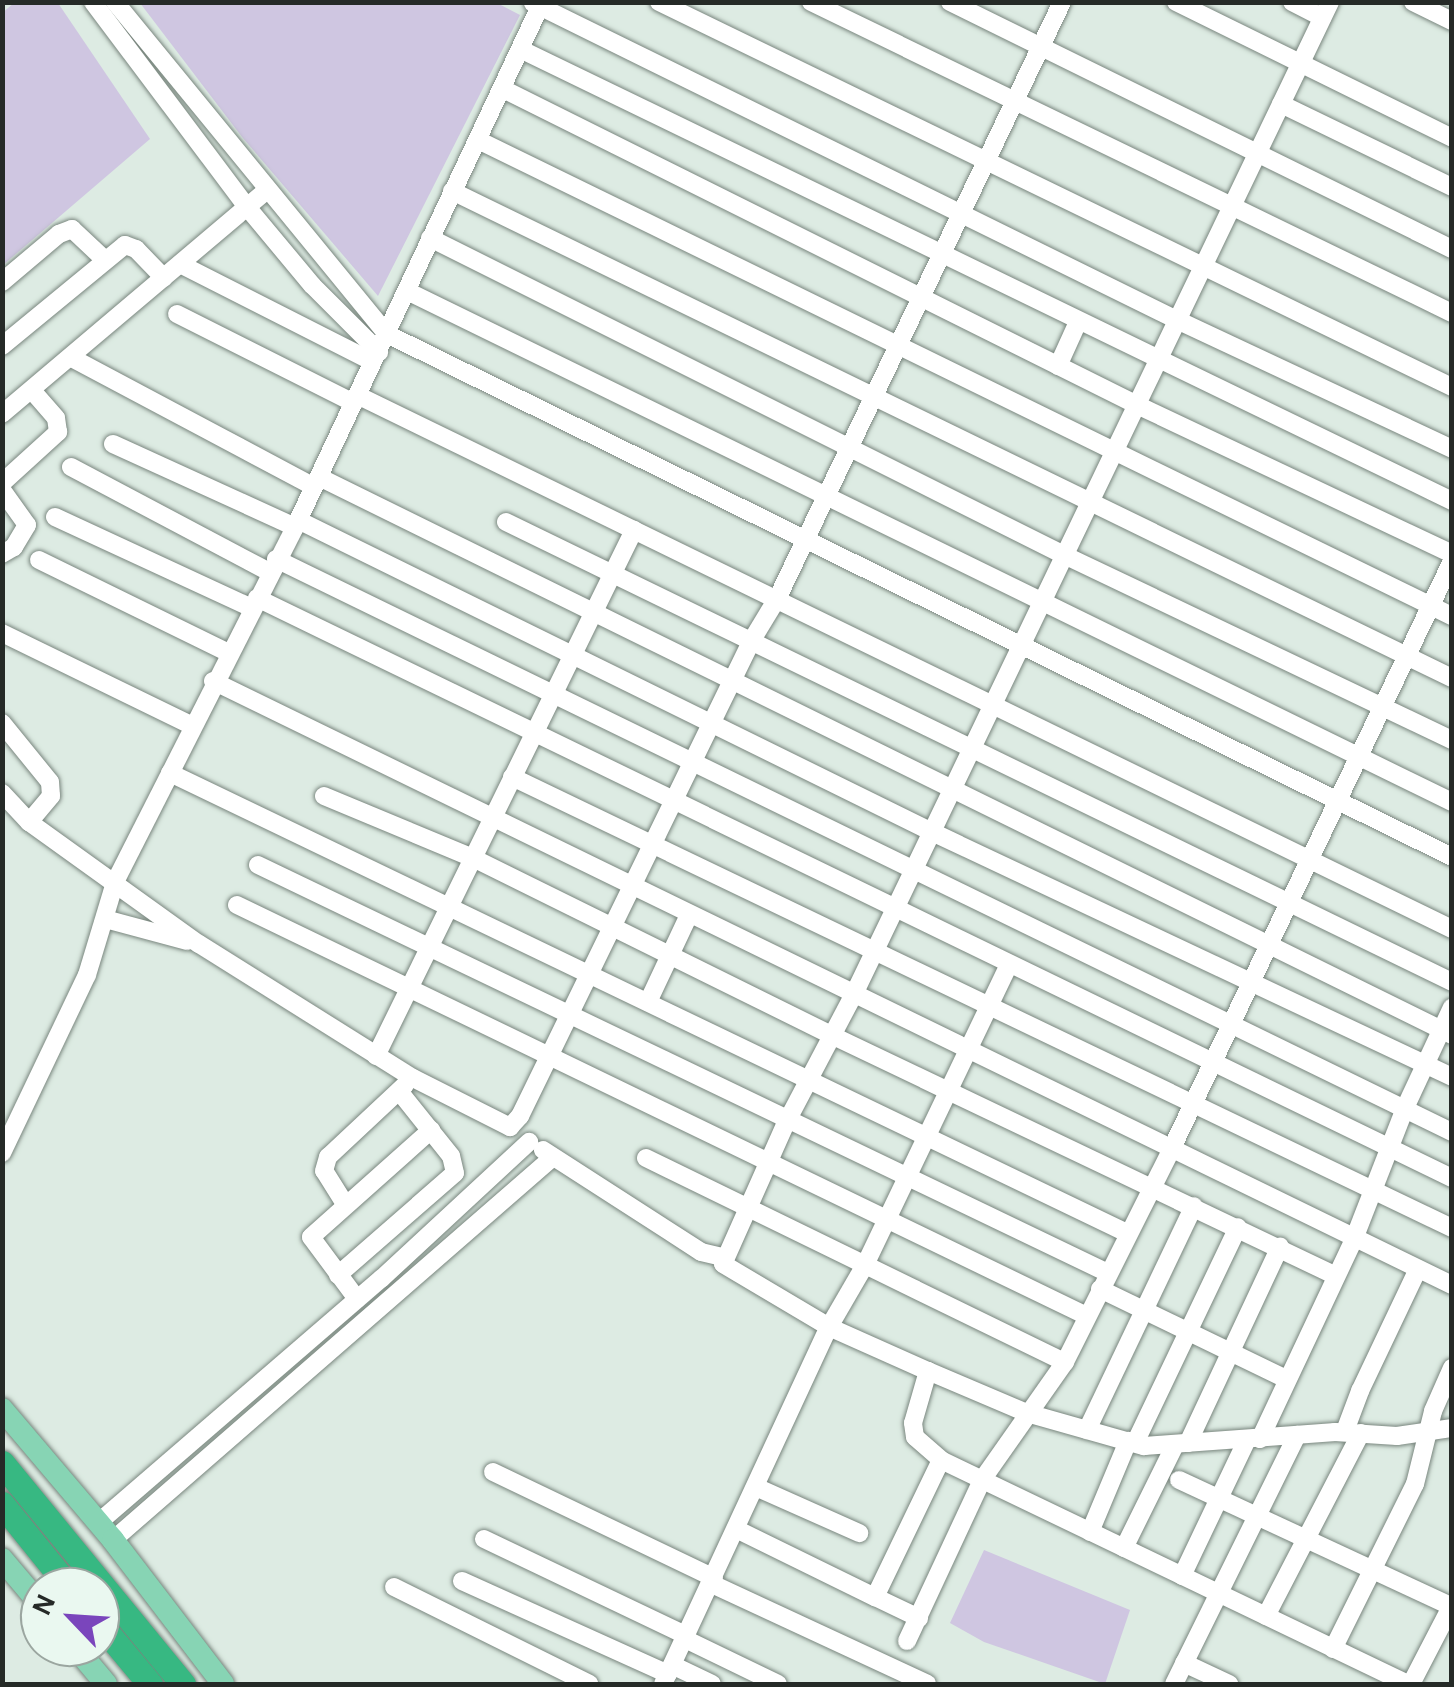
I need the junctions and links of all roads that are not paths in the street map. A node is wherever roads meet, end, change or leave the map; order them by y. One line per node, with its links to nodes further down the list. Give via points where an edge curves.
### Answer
1 (94, 2): 26 (street)
2 (116, 2): 24 (street)
3 (660, 2): 22 (street)
4 (811, 2): 17 (street)
5 (950, 2): 13 (street)
6 (1062, 2): 13 (street)
7 (1176, 2): 15 (street)
8 (1292, 2): 11 (street)
9 (1412, 2): 12 (street)
10 (538, 4): 14 (street); 28 (street)
11 (1326, 10): 15 (street)
12 (1452, 21)
13 (1041, 47): 17 (street); 21 (street)
14 (522, 50): 16 (street); 31 (street)
15 (1299, 65): 18 (street); 19 (street)
16 (503, 89): 20 (street); 38 (street)
17 (1014, 102): 22 (street); 27 (street)
18 (1281, 104): 21 (street); 23 (street)
19 (1452, 138)
20 (478, 140): 25 (street); 45 (street)
21 (1258, 154): 27 (street); 30 (street)
22 (985, 162): 28 (street); 34 (street)
23 (1452, 187)
24 (268, 189): 26 (street); 43 (street)
25 (452, 192): 29 (street); 52 (street)
26 (248, 207): 33 (street); 46 (street)
27 (1232, 208): 34 (street); 39 (street)
28 (961, 210): 31 (street); 41 (street)
29 (430, 238): 37 (street); 57 (street)
30 (1452, 248)
31 (940, 254): 38 (street); 42 (street)
32 (104, 259): 35 (street, via 130,246); 36 (street, via 78,232 66,230); 44 (street)
33 (180, 264): 35 (street); 46 (street)
34 (1201, 266): 41 (street); 50 (street)
35 (164, 278): 47 (street)
36 (2, 282)
37 (407, 290): 43 (street); 63 (street)
38 (919, 297): 45 (street); 49 (street)
39 (1452, 313)
40 (177, 314): 53 (street)
41 (1175, 319): 48 (street); 58 (street)
42 (1078, 322): 48 (street); 49 (street)
43 (387, 334): 46 (street); 70 (street)
44 (2, 346)
45 (895, 346): 52 (street); 59 (street)
46 (376, 357): 53 (street)
47 (70, 358): 51 (street); 61 (street)
48 (1155, 361): 54 (street); 64 (street)
49 (1058, 366): 54 (street)
50 (1452, 387)
51 (32, 390): 55 (street); 62 (street, via 56,418 58,432)
52 (871, 395): 57 (street); 65 (street)
53 (356, 399): 61 (street); 69 (street)
54 (1135, 404): 59 (street); 73 (street)
55 (2, 414)
56 (113, 444): 68 (street)
57 (848, 445): 63 (street); 72 (street)
58 (1452, 448)
59 (1112, 452): 65 (street); 80 (street)
60 (71, 466): 75 (street)
61 (316, 482): 68 (street); 81 (street)
62 (2, 486): 71 (street, via 27,524)
63 (825, 498): 70 (street); 79 (street)
64 (1452, 501)
65 (1088, 504): 72 (street); 88 (street)
66 (55, 517): 78 (street)
67 (506, 522): 76 (street)
68 (296, 523): 75 (street); 87 (street)
69 (634, 530): 76 (street); 77 (street)
70 (804, 539): 77 (street); 85 (street)
71 (2, 554)
72 (1064, 555): 79 (street); 94 (street)
73 (1452, 557): 80 (street)
74 (39, 560): 86 (street)
75 (273, 566): 78 (street); 92 (street)
76 (613, 573): 81 (street); 84 (street)
77 (778, 597): 84 (street); 93 (street)
78 (254, 603): 86 (street); 98 (street)
79 (1040, 603): 85 (street); 101 (street)
80 (1432, 607): 82 (street); 88 (street)
81 (592, 615): 87 (street); 90 (street)
82 (1452, 616)
83 (2, 633): 97 (street)
84 (752, 640): 90 (street); 100 (street)
85 (1019, 643): 93 (street); 108 (street)
86 (229, 653): 91 (street)
87 (572, 656): 92 (street); 96 (street)
88 (1406, 656): 89 (street); 94 (street)
89 (1452, 678)
90 (732, 680): 96 (street); 105 (street)
91 (213, 682): 97 (street); 111 (street)
92 (552, 696): 98 (street); 102 (street)
93 (992, 702): 100 (street); 116 (street)
94 (1380, 707): 99 (street); 101 (street)
95 (2, 723): 112 (street, via 50,782 52,796)
96 (711, 724): 102 (street); 113 (street)
97 (193, 726): 103 (street)
98 (533, 735): 104 (street); 109 (street)
99 (1452, 740)
100 (972, 746): 105 (street); 122 (street)
101 (1358, 755): 108 (street); 110 (street)
102 (692, 763): 109 (street); 119 (street)
103 (170, 773): 120 (street); 124 (street)
104 (512, 777): 111 (street); 114 (street)
105 (951, 789): 113 (street); 130 (street)
106 (2, 793): 112 (street)
107 (324, 796): 115 (street)
108 (1336, 799): 116 (street); 117 (street)
109 (672, 802): 114 (street); 125 (street)
110 (1452, 802)
111 (495, 820): 115 (street); 121 (street)
112 (29, 822): 120 (street)
113 (930, 830): 119 (street); 137 (street)
114 (652, 843): 121 (street); 133 (street)
115 (473, 858): 124 (street); 128 (street)
116 (1308, 858): 122 (street); 129 (street)
117 (1452, 858)
118 (258, 866): 132 (street)
119 (911, 870): 125 (street); 145 (street)
120 (115, 882): 127 (street); 131 (street)
121 (630, 885): 126 (street); 128 (street)
122 (1288, 900): 130 (street); 138 (street)
123 (237, 906): 139 (street)
124 (449, 906): 132 (street); 136 (street)
125 (892, 909): 133 (street); 135 (street)
126 (689, 915): 134 (street); 140 (street)
127 (105, 919): 131 (street); 167 (street, via 86,975)
128 (612, 926): 134 (street); 136 (street)
129 (1452, 929)
130 (1268, 942): 137 (street); 146 (street)
131 (199, 944): 149 (street)
132 (429, 948): 139 (street); 144 (street)
133 (871, 952): 140 (street); 143 (street)
134 (670, 954): 141 (street); 147 (street)
135 (1008, 966): 143 (street); 151 (street)
136 (589, 973): 141 (street); 144 (street)
137 (1248, 982): 145 (street); 152 (street)
138 (1452, 982)
139 (409, 988): 149 (street); 150 (street)
140 (854, 994): 147 (street); 148 (street)
141 (648, 1002): 154 (street)
142 (1452, 1007): 146 (street)
143 (988, 1009): 148 (street); 157 (street)
144 (569, 1015): 150 (street); 159 (street)
145 (1228, 1024): 151 (street); 158 (street)
146 (1446, 1032): 152 (street)
147 (829, 1034): 154 (street); 156 (street)
148 (968, 1050): 156 (street); 165 (street)
149 (376, 1056): 155 (street)
150 (549, 1056): 160 (street); 170 (street)
151 (1209, 1064): 157 (street); 166 (street)
152 (1425, 1064): 153 (street); 158 (street)
153 (1452, 1077)
154 (808, 1078): 159 (street); 163 (street)
155 (406, 1085): 160 (street); 161 (street); 175 (street, via 324,1164)
156 (948, 1090): 163 (street); 173 (street)
157 (1189, 1106): 165 (street); 174 (street)
158 (1405, 1108): 162 (street); 166 (street)
159 (788, 1120): 170 (street); 171 (street)
160 (510, 1127): 164 (street)
161 (431, 1130): 175 (street); 188 (street, via 451,1156 455,1174)
162 (1452, 1132)
163 (927, 1136): 171 (street); 181 (street)
164 (530, 1142): 168 (street); 191 (street)
165 (1172, 1148): 173 (street); 182 (street)
166 (1393, 1150): 172 (street); 174 (street)
167 (2, 1153)
168 (553, 1157): 184 (street, via 701,1252); 221 (street)
169 (646, 1158): 177 (street)
170 (768, 1162): 177 (street); 178 (street)
171 (907, 1177): 178 (street); 189 (street)
172 (1452, 1178)
173 (1150, 1186): 176 (street); 181 (street)
174 (1372, 1192): 180 (street); 182 (street)
175 (345, 1204): 188 (street, via 311,1237)
176 (1194, 1206): 179 (street); 192 (street)
177 (746, 1207): 184 (street); 185 (street)
178 (887, 1219): 185 (street); 193 (street)
179 (1238, 1227): 183 (street); 195 (street)
180 (1452, 1228)
181 (1128, 1233): 189 (street)
182 (1354, 1240): 186 (street); 187 (street)
183 (1280, 1247): 187 (street); 196 (street)
184 (723, 1257): 194 (street, via 727,1269)
185 (865, 1264): 194 (street); 197 (street)
186 (1418, 1270): 190 (street); 205 (street, via 1360,1391)
187 (1334, 1274): 200 (street)
188 (338, 1275): 191 (street)
189 (1104, 1281): 192 (street); 193 (street)
190 (1452, 1285)
191 (357, 1300): 221 (street)
192 (1146, 1311): 195 (street); 204 (street)
193 (1087, 1316): 197 (street)
194 (829, 1327): 199 (street); 216 (street)
195 (1189, 1331): 196 (street); 209 (street)
196 (1232, 1352): 200 (street); 210 (street)
197 (1065, 1362): 202 (street)
198 (1452, 1368): 206 (street)
199 (928, 1371): 202 (street); 211 (street, via 915,1437)
200 (1286, 1379): 208 (street)
201 (2, 1409): 221 (main road)
202 (1027, 1413): 204 (street); 214 (street)
203 (1452, 1428): 206 (street)
204 (1087, 1430): 209 (street)
205 (1353, 1432): 206 (street); 207 (street); 225 (street)
206 (1428, 1433): 229 (street, via 1415,1484)
207 (1297, 1435): 208 (street); 219 (street)
208 (1253, 1440): 210 (street); 217 (street)
209 (1131, 1442): 210 (street); 222 (street)
210 (1182, 1444): 226 (street)
211 (941, 1460): 214 (street); 236 (street)
212 (2, 1463): 248 (highway)
213 (492, 1472): 233 (street)
214 (982, 1480): 222 (street); 239 (street)
215 (1180, 1480): 217 (street)
216 (758, 1488): 220 (street); 223 (street)
217 (1220, 1499): 219 (street); 230 (street)
218 (2, 1504): 228 (highway)
219 (1257, 1518): 225 (street); 235 (street)
220 (738, 1530): 233 (street); 236 (street)
221 (105, 1532): 249 (main road)
222 (1090, 1532): 226 (street)
223 (858, 1533)
224 (484, 1539): 240 (street)
225 (1306, 1540): 229 (street); 238 (street)
226 (1124, 1548): 230 (street)
227 (2, 1558): 231 (main road)
228 (53, 1567)
229 (1373, 1571): 237 (street); 243 (street)
230 (1182, 1576): 235 (street)
231 (20, 1580)
232 (462, 1580): 245 (street)
233 (713, 1581): 240 (street); 246 (street)
234 (394, 1586): 250 (street)
235 (1219, 1594): 238 (street); 244 (street)
236 (875, 1597): 239 (street)
237 (1451, 1606): 256 (street)
238 (1266, 1616): 243 (street)
239 (919, 1618): 241 (street)
240 (686, 1638): 245 (street); 252 (street)
241 (907, 1641)
242 (120, 1648): 247 (highway)
243 (1334, 1649): 256 (street)
244 (1184, 1664): 254 (street); 255 (street)
245 (668, 1675): 251 (street)
246 (888, 1676): 253 (street)
247 (150, 1684)
248 (183, 1684)
249 (222, 1684)
250 (589, 1684)
251 (712, 1684)
252 (778, 1684)
253 (927, 1684)
254 (1174, 1684)
255 (1229, 1684)
256 (1409, 1684)

